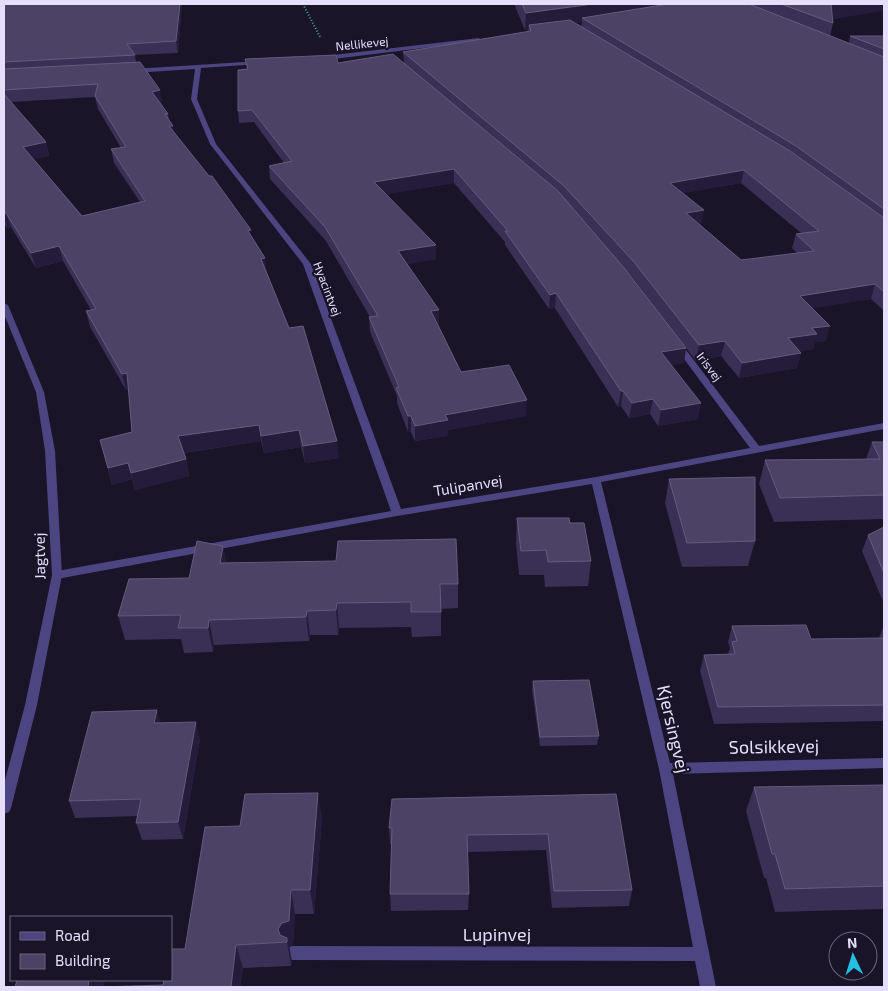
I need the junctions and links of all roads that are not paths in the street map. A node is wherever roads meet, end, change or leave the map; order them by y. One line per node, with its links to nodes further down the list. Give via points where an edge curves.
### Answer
1 (490, 39): 2 (street, Nellikevej)
2 (383, 52): 3 (street, Nellikevej); 4 (street)
3 (321, 58)
4 (390, 58)
5 (264, 62): 6 (street)
6 (198, 68): 7 (street); 13 (street, Hyacintvej, via 194,99 214,144 307,264)
7 (130, 71)
8 (6, 312): 14 (street, Jagtvej, via 40,392 50,452)
9 (669, 334): 11 (street, Irisvej)
10 (884, 426): 11 (street, Tulipanvej)
11 (756, 449): 12 (street, Tulipanvej)
12 (596, 480): 13 (street, Tulipanvej); 16 (street, Kjersingvej)
13 (397, 513): 14 (street, Tulipanvej)
14 (57, 575): 17 (street, Jagtvej, via 31,705)
15 (884, 763): 16 (street, Solsikkevej)
16 (665, 769): 19 (street, Kjersingvej)
17 (4, 808)
18 (292, 953): 19 (street, Lupinvej)
19 (702, 954): 20 (street, Kjersingvej)
20 (708, 987)

